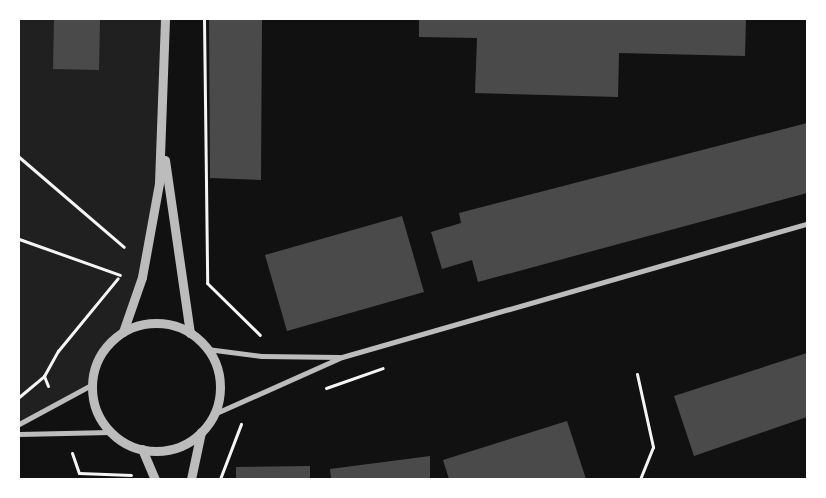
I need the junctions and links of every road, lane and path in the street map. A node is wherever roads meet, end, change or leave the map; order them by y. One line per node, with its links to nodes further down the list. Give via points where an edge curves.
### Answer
1 (166, 19): 3 (street)
2 (204, 19): 12 (path, via 207,283 260,334)
3 (163, 142): 9 (street, via 150,240); 10 (street)
4 (19, 157): 7 (path, via 125,244)
5 (807, 224): 13 (street)
6 (19, 239): 8 (path, via 121,275)
7 (124, 252)
8 (122, 267)
9 (123, 332): 10 (street, via 157,323); 16 (street, via 100,355)
10 (190, 333): 11 (street)
11 (207, 349): 12 (street); 18 (street, via 220,380)
12 (262, 356): 13 (street)
13 (342, 357): 18 (street)
14 (637, 374): 28 (path, via 653,447)
15 (44, 376): 17 (path)
16 (91, 386): 20 (street); 21 (street, via 96,410)
17 (19, 397)
18 (214, 414): 22 (street)
19 (249, 417): 27 (path, via 234,434)
20 (19, 424)
21 (110, 432): 23 (street); 24 (street)
22 (201, 432): 24 (street, via 174,449); 26 (street)
23 (19, 434)
24 (142, 449): 25 (street)
25 (155, 479)
26 (191, 479)
27 (220, 479)
28 (640, 479)

